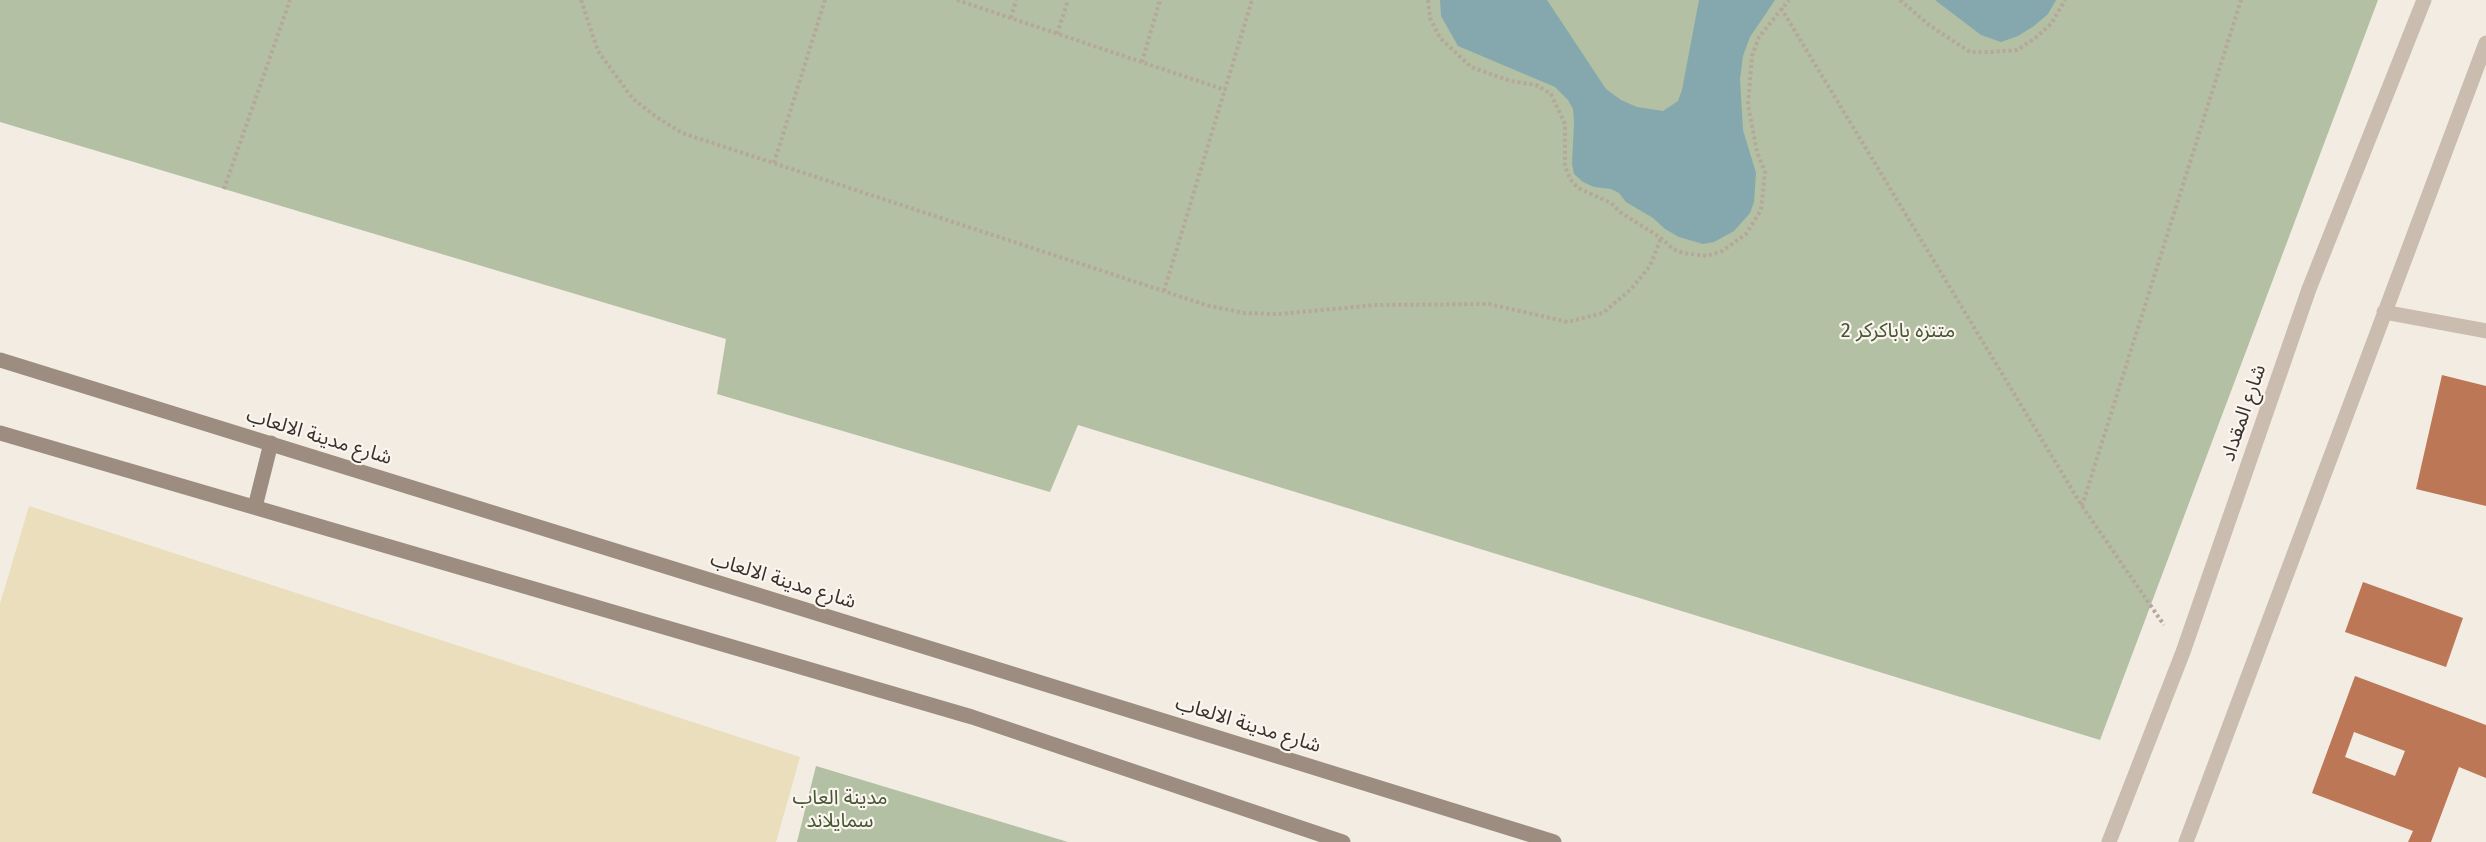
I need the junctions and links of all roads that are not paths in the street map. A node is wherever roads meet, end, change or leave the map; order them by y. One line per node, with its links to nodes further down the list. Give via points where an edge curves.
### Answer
1 (2424, 0): 12 (street, شارع المقداد, via 2309,289 2183,652)
2 (2486, 43): 3 (street)
3 (2482, 65): 4 (street)
4 (2384, 312): 5 (street); 13 (street)
5 (2486, 331)
6 (0, 360): 8 (main road, شارع مدينة الالعاب)
7 (0, 433): 9 (main road)
8 (271, 443): 9 (main road); 11 (main road, شارع مدينة الالعاب)
9 (255, 507): 10 (main road, via 972,717)
10 (1343, 842)
11 (1554, 842)
12 (2109, 842)
13 (2186, 842)

